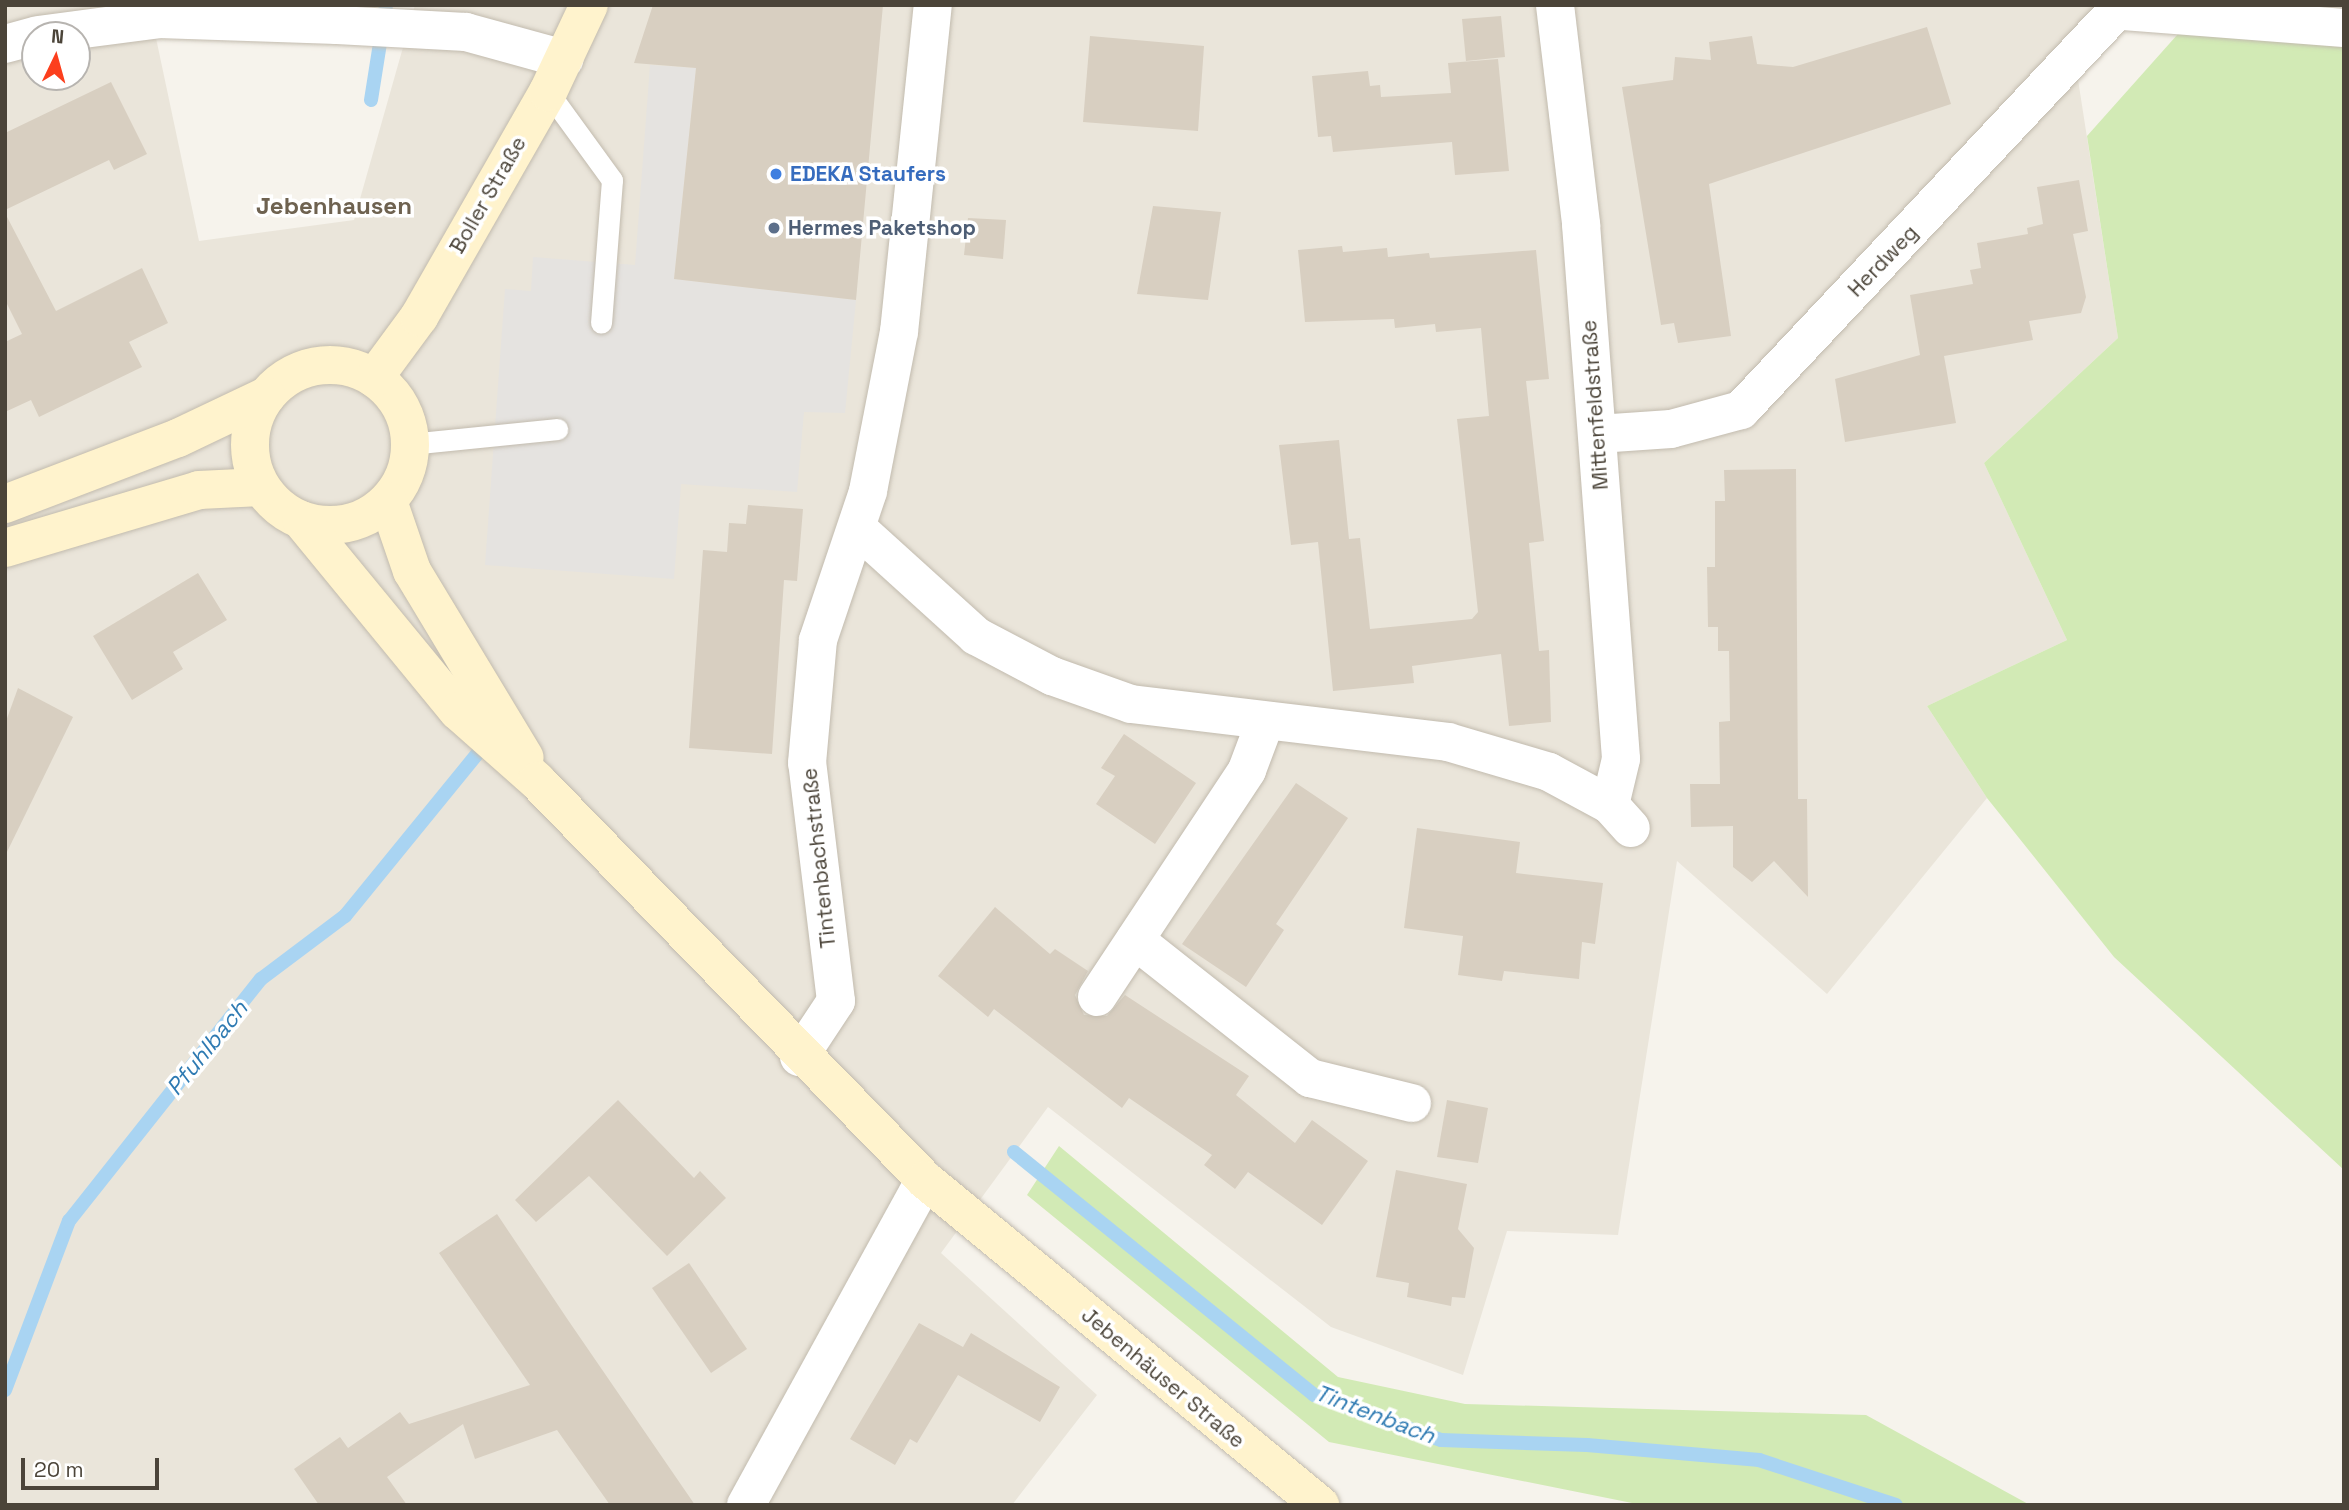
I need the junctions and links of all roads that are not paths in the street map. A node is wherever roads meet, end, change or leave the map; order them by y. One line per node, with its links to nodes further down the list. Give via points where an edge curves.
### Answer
1 (589, 5): 7 (street, Boller Straße)
2 (933, 5): 18 (street, Tintenbachstraße, via 899,332)
3 (1555, 5): 12 (street, Mittenfeldstraße)
4 (2122, 8): 6 (street); 12 (street, Herdweg, via 1741,410 1671,429)
5 (91, 28): 7 (street, via 159,19 466,32)
6 (2344, 28)
7 (556, 76): 8 (lane, via 612,180); 9 (street, Boller Straße, via 419,317)
8 (601, 323)
9 (374, 378): 10 (street, via 329,365 283,379); 13 (street, via 393,396)
10 (266, 396): 14 (street, via 249,441); 16 (street, via 178,438)
11 (558, 429): 13 (lane)
12 (1598, 434): 20 (street, Mittenfeldstraße, via 1621,816 1549,772 1448,742)
13 (410, 444): 15 (street, via 400,484)
14 (261, 487): 17 (street); 19 (street, via 199,490)
15 (388, 500): 17 (street, via 348,523); 21 (street, via 412,571 483,680)
16 (5, 504)
17 (302, 520): 21 (street, via 458,711)
18 (857, 528): 20 (street, via 976,636 1052,676 1130,704); 24 (street, Tintenbachstraße, via 818,640 807,763 836,1001)
19 (5, 548)
20 (1265, 722): 22 (street, via 1247,770)
21 (537, 781): 24 (street)
22 (1135, 940): 23 (street); 25 (street, via 1310,1078)
23 (1097, 997)
24 (799, 1057): 26 (street)
25 (1412, 1103)
26 (925, 1180): 27 (street); 28 (street, Jebenhäuser Straße)
27 (746, 1505)
28 (1320, 1505)

